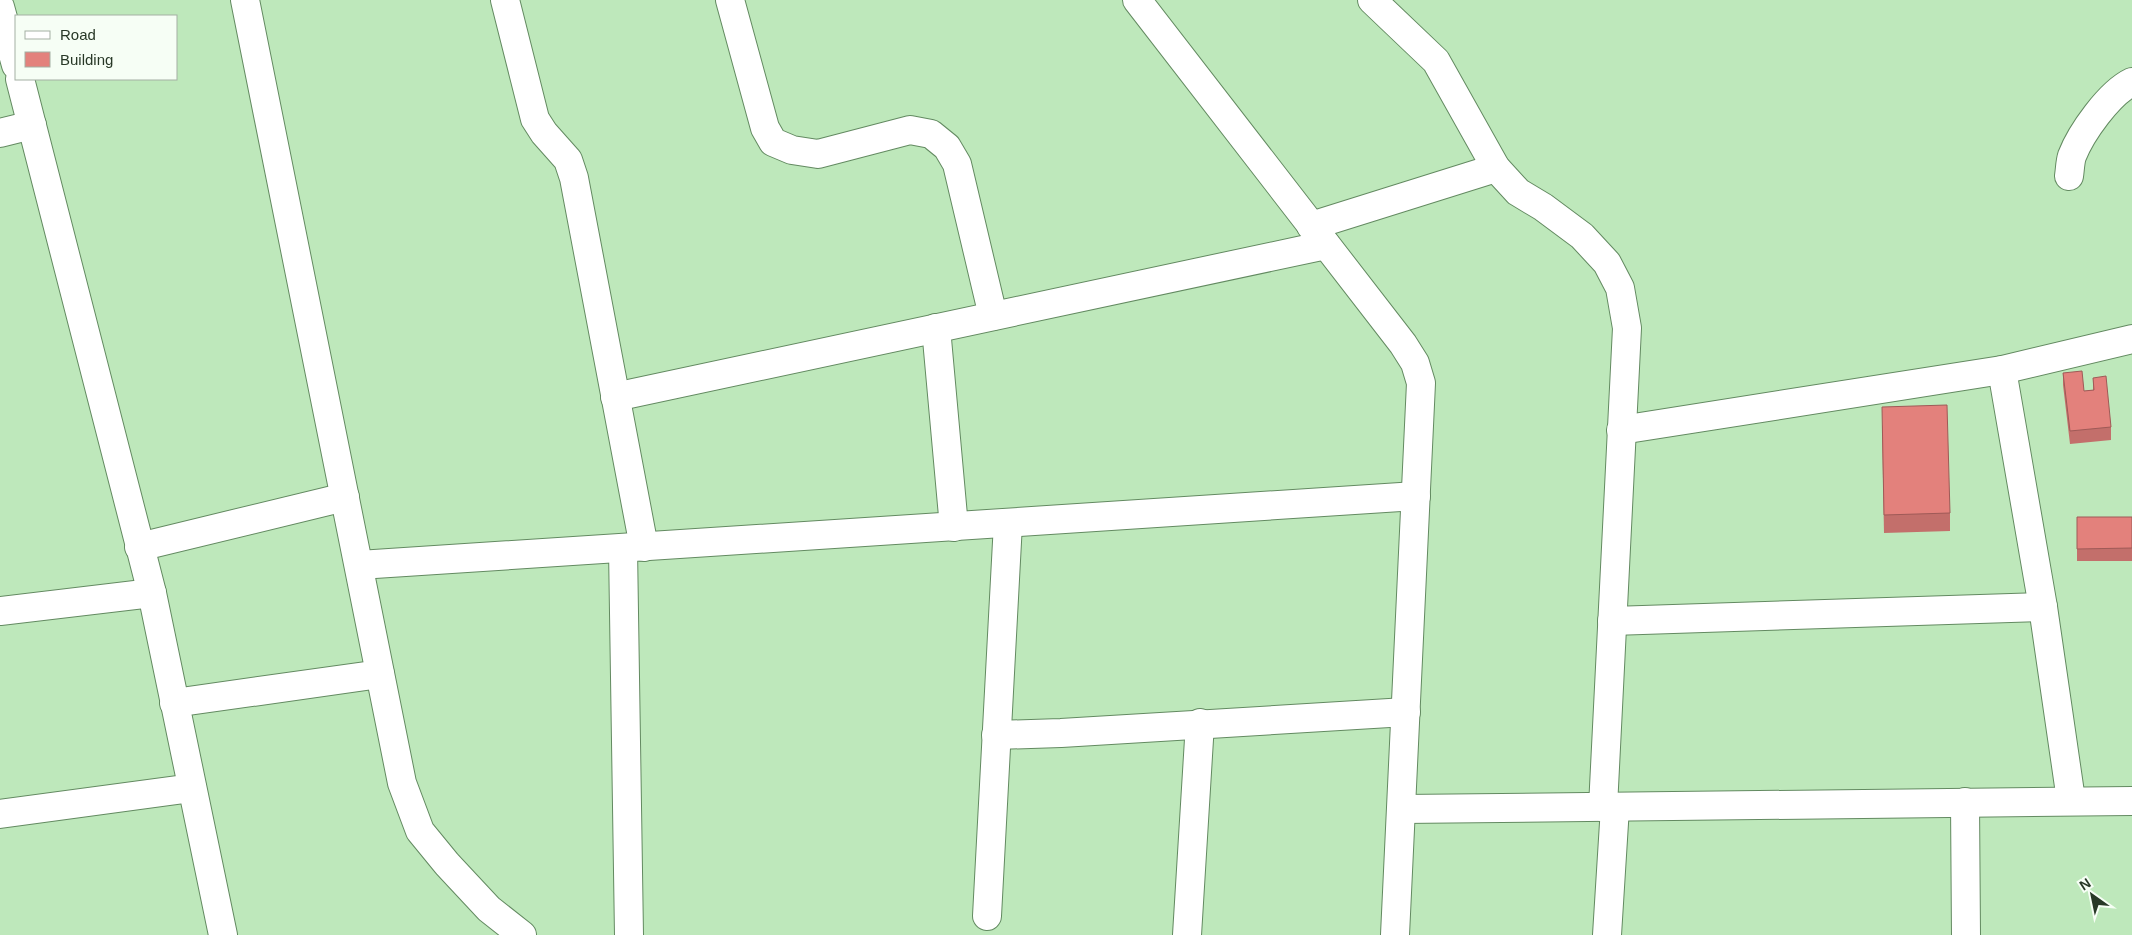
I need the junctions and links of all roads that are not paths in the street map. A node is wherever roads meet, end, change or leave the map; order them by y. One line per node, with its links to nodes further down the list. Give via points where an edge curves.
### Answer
1 (245, 0): 22 (street)
2 (505, 0): 19 (street, via 535,118 568,160 574,178)
3 (730, 0): 15 (street, via 764,128 773,142 792,150 818,154 910,130 931,134 947,147 957,164)
4 (1137, 0): 14 (street)
5 (1372, 0): 12 (street, via 1436,60)
6 (0, 7): 7 (street)
7 (15, 61)
8 (20, 80): 10 (street)
9 (2132, 82): 13 (street, via 2123,86 2089,122 2071,158)
10 (32, 125): 11 (street); 25 (street)
11 (0, 133)
12 (1496, 168): 14 (street); 20 (street, via 1518,192 1582,236 1607,263 1620,288 1627,328)
13 (2069, 176)
14 (1319, 236): 15 (street); 21 (street, via 1407,349 1419,374)
15 (993, 316): 16 (street)
16 (936, 328): 19 (street); 24 (street)
17 (2132, 339): 18 (street)
18 (2002, 370): 20 (street); 29 (street)
19 (615, 397): 26 (street)
20 (1621, 430): 31 (street)
21 (1416, 496): 23 (street); 34 (street)
22 (345, 497): 25 (street); 27 (street)
23 (1008, 523): 24 (street); 36 (street)
24 (954, 527): 26 (street)
25 (140, 547): 28 (street)
26 (633, 548): 27 (street); 47 (street)
27 (358, 566): 32 (street)
28 (152, 593): 30 (street); 33 (street)
29 (2043, 607): 31 (street); 38 (street)
30 (0, 610)
31 (1612, 621): 41 (street)
32 (380, 674): 33 (street); 46 (street, via 402,783 420,831 488,910)
33 (174, 703): 37 (street)
34 (1406, 712): 35 (street); 42 (street)
35 (1200, 723): 36 (street); 48 (street)
36 (996, 735): 44 (street)
37 (192, 788): 43 (street); 45 (street)
38 (2071, 800): 39 (street); 40 (street)
39 (2132, 801)
40 (1965, 802): 41 (street); 51 (street)
41 (1609, 806): 42 (street); 50 (street)
42 (1402, 809): 49 (street)
43 (0, 814)
44 (987, 916)
45 (223, 935)
46 (522, 935)
47 (629, 935)
48 (1187, 935)
49 (1395, 935)
50 (1607, 935)
51 (1966, 935)

